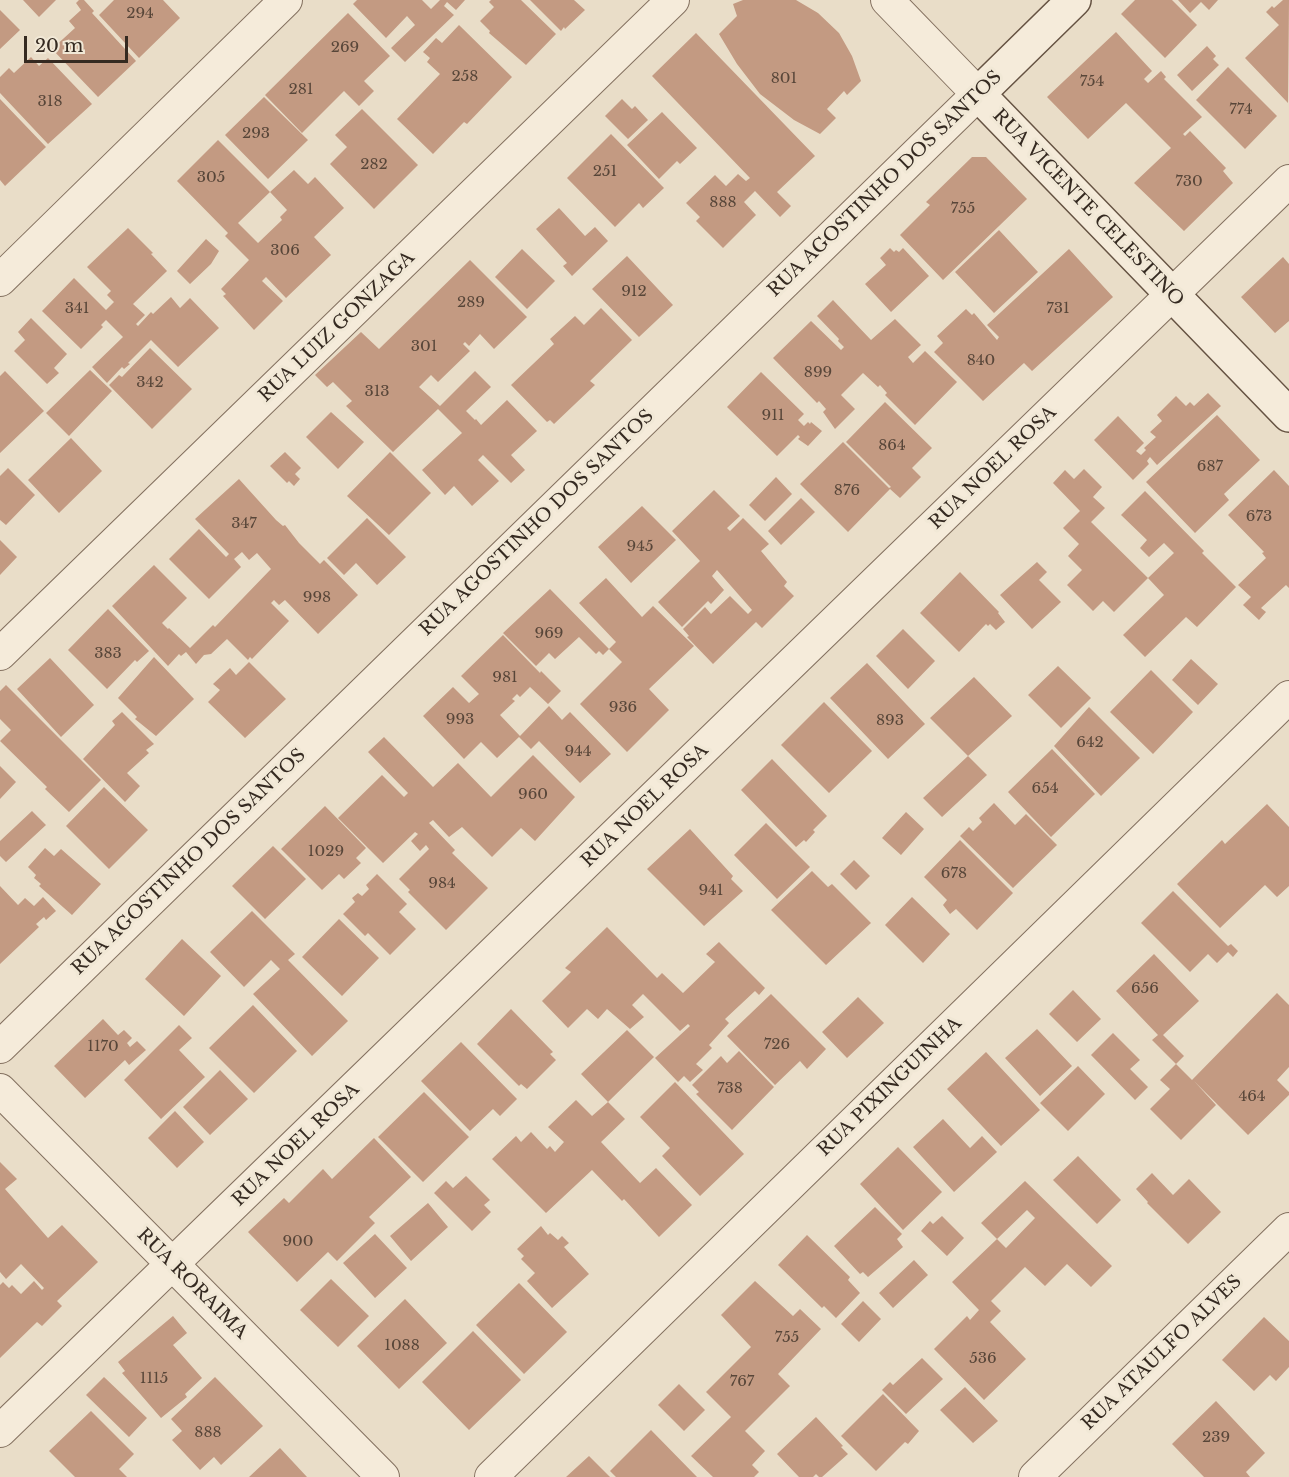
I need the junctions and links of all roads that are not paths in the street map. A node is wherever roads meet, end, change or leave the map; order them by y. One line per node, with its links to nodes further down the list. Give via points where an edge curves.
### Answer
1 (286, 0): 7 (street)
2 (673, 0): 10 (street, RUA LUIZ GONZAGA)
3 (887, 0): 5 (street, RUA VICENTE CELESTINO)
4 (1074, 0): 5 (street, RUA AGOSTINHO DOS SANTOS)
5 (978, 94): 8 (street, RUA VICENTE CELESTINO); 12 (street, RUA AGOSTINHO DOS SANTOS)
6 (1289, 181): 8 (street, RUA NOEL ROSA)
7 (0, 280)
8 (1172, 294): 9 (street, RUA VICENTE CELESTINO); 15 (street, RUA NOEL ROSA)
9 (1289, 415)
10 (0, 654)
11 (1289, 697): 18 (street, RUA PIXINGUINHA)
12 (0, 1047)
13 (0, 1090): 15 (street, RUA RORAIMA)
14 (1289, 1229): 19 (street, RUA ATAULFO ALVES)
15 (173, 1264): 16 (street, RUA NOEL ROSA); 17 (street, RUA RORAIMA)
16 (0, 1431)
17 (383, 1477)
18 (491, 1477)
19 (1035, 1477)

